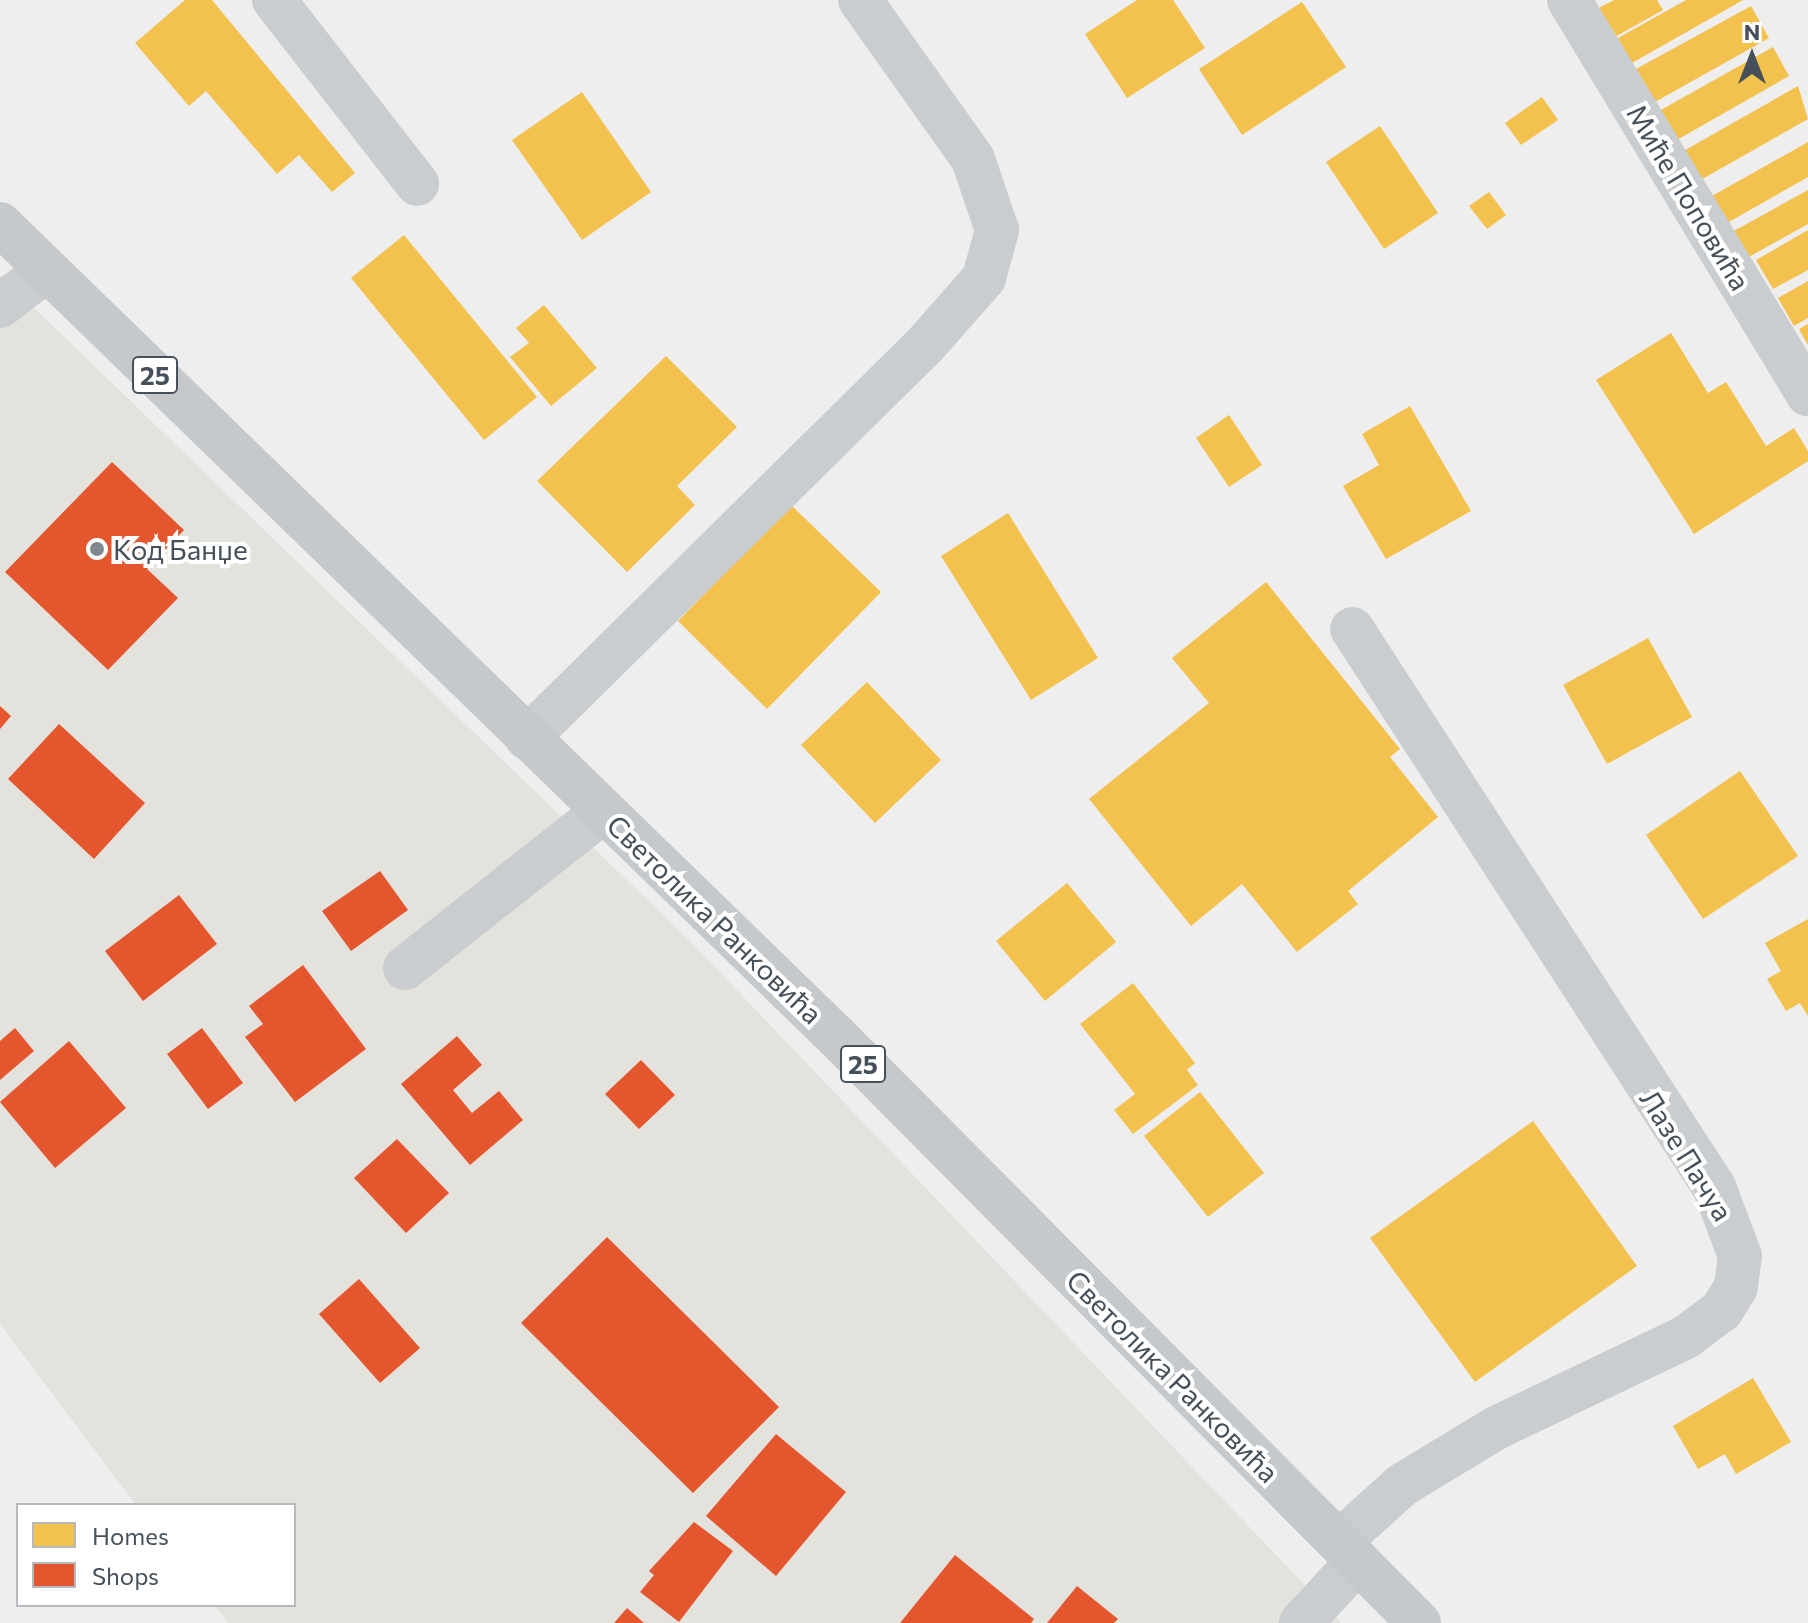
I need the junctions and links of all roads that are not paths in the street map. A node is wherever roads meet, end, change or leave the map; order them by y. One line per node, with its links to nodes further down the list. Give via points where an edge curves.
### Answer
1 (274, 0): 4 (street)
2 (860, 0): 10 (street, via 973,159 997,230 984,278)
3 (1569, 0): 8 (street, Миће Поповића)
4 (417, 184)
5 (0, 224): 6 (main road, Светолика Ранковића / 25)
6 (47, 270): 7 (street); 10 (main road, Светолика Ранковића / 25)
7 (0, 306)
8 (1808, 394)
9 (1352, 629): 13 (street, Лазе Пачуа, via 1714,1187 1740,1256 1736,1287 1722,1310 1686,1337 1496,1428 1402,1485)
10 (527, 738): 11 (main road, Светолика Ранковића / 25)
11 (604, 811): 12 (street); 13 (main road, Светолика Ранковића / 25)
12 (405, 968)
13 (1348, 1552): 14 (street, Лазе Пачуа); 15 (main road, Светолика Ранковића / 25)
14 (1301, 1623)
15 (1419, 1623)

